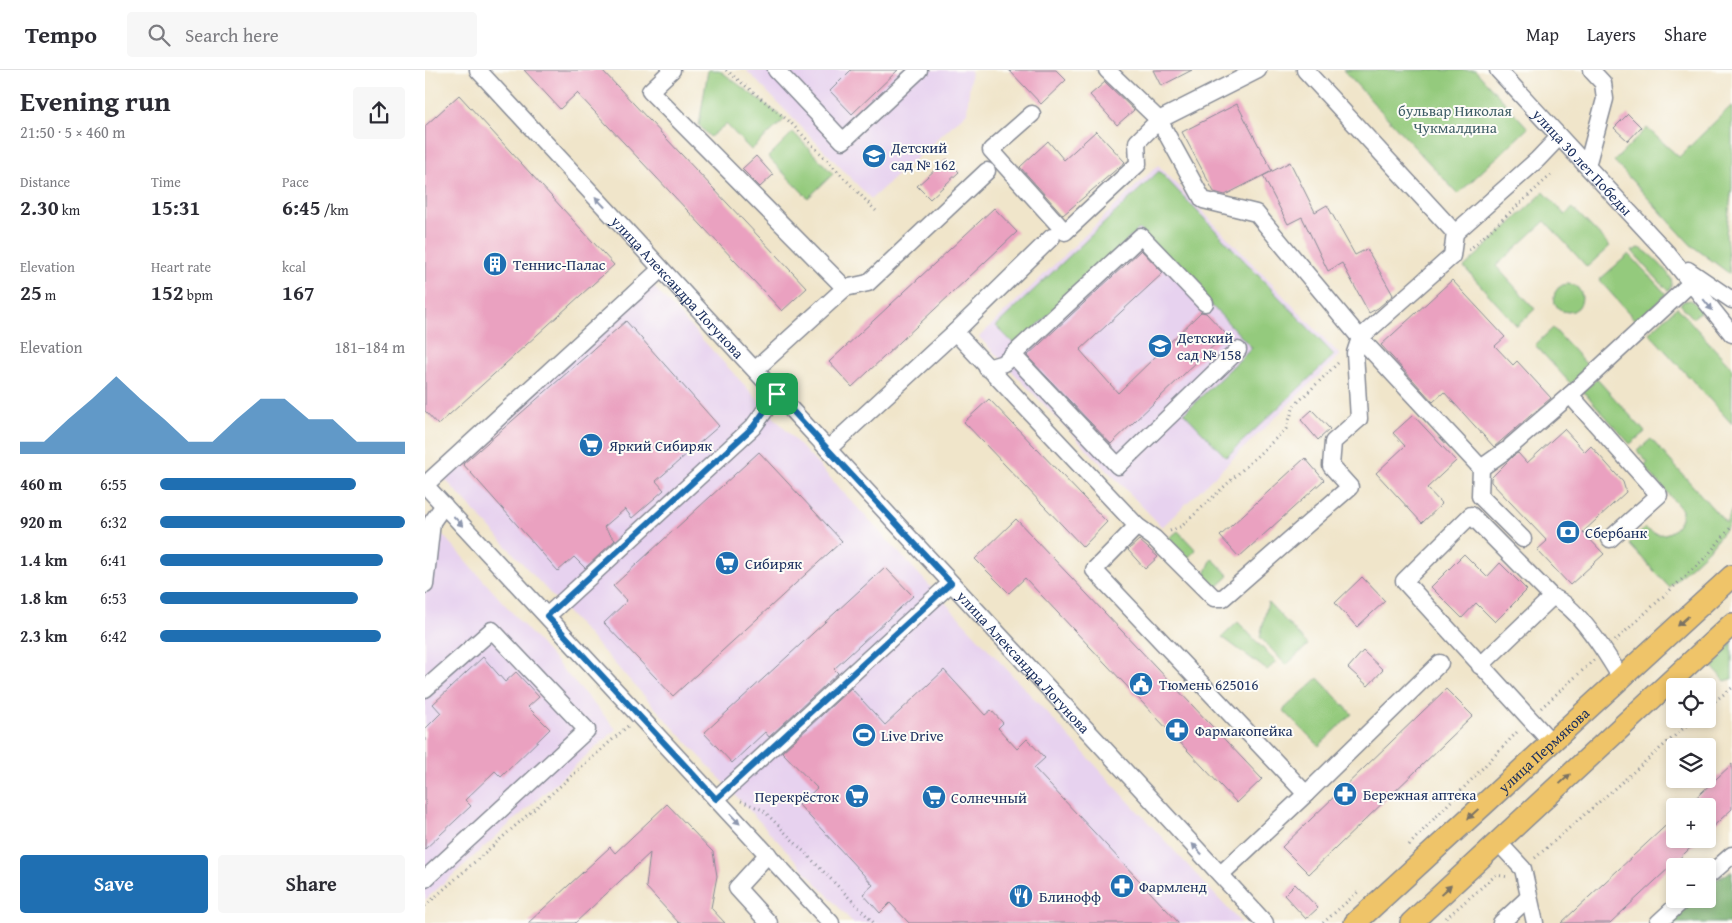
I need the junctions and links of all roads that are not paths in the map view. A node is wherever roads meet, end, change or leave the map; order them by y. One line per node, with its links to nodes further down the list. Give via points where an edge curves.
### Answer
1 (478, 70): 18 (street, улица Александра Логунова, one-way to 1)
2 (672, 70): 20 (street, via 649,91)
3 (776, 70): 4 (street, via 843,141)
4 (919, 70)
5 (1107, 70): 11 (street)
6 (1257, 70): 11 (street)
7 (1305, 70): 15 (street)
8 (1498, 70): 12 (street, улица 30 лет Победы)
9 (1591, 70): 13 (street, via 1603,83 1605,99)
10 (1032, 114): 11 (street, via 991,150 1065,232 1138,164 1137,142)
11 (1159, 120): 25 (street, via 1203,200 1256,213)
12 (1559, 137): 13 (street, улица 30 лет Победы); 15 (street)
13 (1587, 166): 17 (street, улица 30 лет Победы)
14 (987, 171): 20 (street, via 868,283)
15 (1455, 233): 25 (street, via 1452,256)
16 (1052, 238): 23 (street)
17 (1667, 253): 19 (street); 21 (street)
18 (661, 269): 29 (street, улица Александра Логунова); 34 (street)
19 (1691, 283): 24 (street, one-way to 24); 31 (street)
20 (845, 288): 29 (street)
21 (1732, 300)
22 (1205, 303): 27 (street, via 1141,236)
23 (955, 332): 28 (street); 32 (street)
24 (1732, 334)
25 (1361, 338): 33 (street); 37 (street, via 1355,353 1359,419 1333,442 1331,466 1350,487 1223,598 1214,598 1154,538)
26 (1238, 350): 27 (street, via 1118,466)
27 (1013, 355): 28 (street, via 1004,363)
28 (987, 368): 37 (street)
29 (756, 369): 30 (street, улица Александра Логунова)
30 (777, 394): 32 (street, улица Александра Логунова); 46 (street, via 753,427)
31 (1570, 395): 33 (street); 39 (street, via 1659,495)
32 (828, 449): 42 (street, улица Александра Логунова)
33 (1481, 468): 38 (street, via 1480,496)
34 (425, 485): 35 (street)
35 (443, 505): 36 (street); 46 (street, one-way to 46)
36 (428, 525): 43 (street)
37 (1137, 526): 53 (street, via 1094,570)
38 (1523, 539)
39 (1610, 539)
40 (1732, 566): 44 (street)
41 (1732, 576): 44 (main road, улица Пермякова)
42 (951, 583): 54 (street); 59 (street, улица Александра Логунова, one-way to 42)
43 (425, 585)
44 (1710, 596): 50 (main road, улица Пермякова, one-way to 50)
45 (1551, 598): 49 (street); 49 (street, via 1471,515 1404,581); 50 (street, via 1561,600 1605,650)
46 (547, 616): 54 (street)
47 (1732, 624): 55 (main road, one-way to 47)
48 (1440, 663): 53 (street)
49 (1480, 666): 52 (street)
50 (1621, 678): 52 (main road, улица Пермякова)
51 (425, 689): 60 (street, via 492,630 587,730)
52 (1551, 742): 66 (main road, улица Пермякова, one-way to 66)
53 (1306, 794): 59 (street)
54 (719, 796): 56 (street, one-way to 56)
55 (1498, 842): 61 (street, via 1523,869); 67 (main road, one-way to 55)
56 (768, 854): 63 (street, via 737,888); 64 (street)
57 (1732, 855): 58 (street)
58 (1716, 870)
59 (1221, 874): 65 (street, улица Александра Логунова)
60 (425, 879)
61 (1529, 897): 68 (street); 69 (street)
62 (1674, 908): 70 (street)
63 (769, 923)
64 (831, 923)
65 (1265, 923)
66 (1355, 923)
67 (1411, 923)
68 (1501, 923)
69 (1535, 923)
70 (1658, 923)

